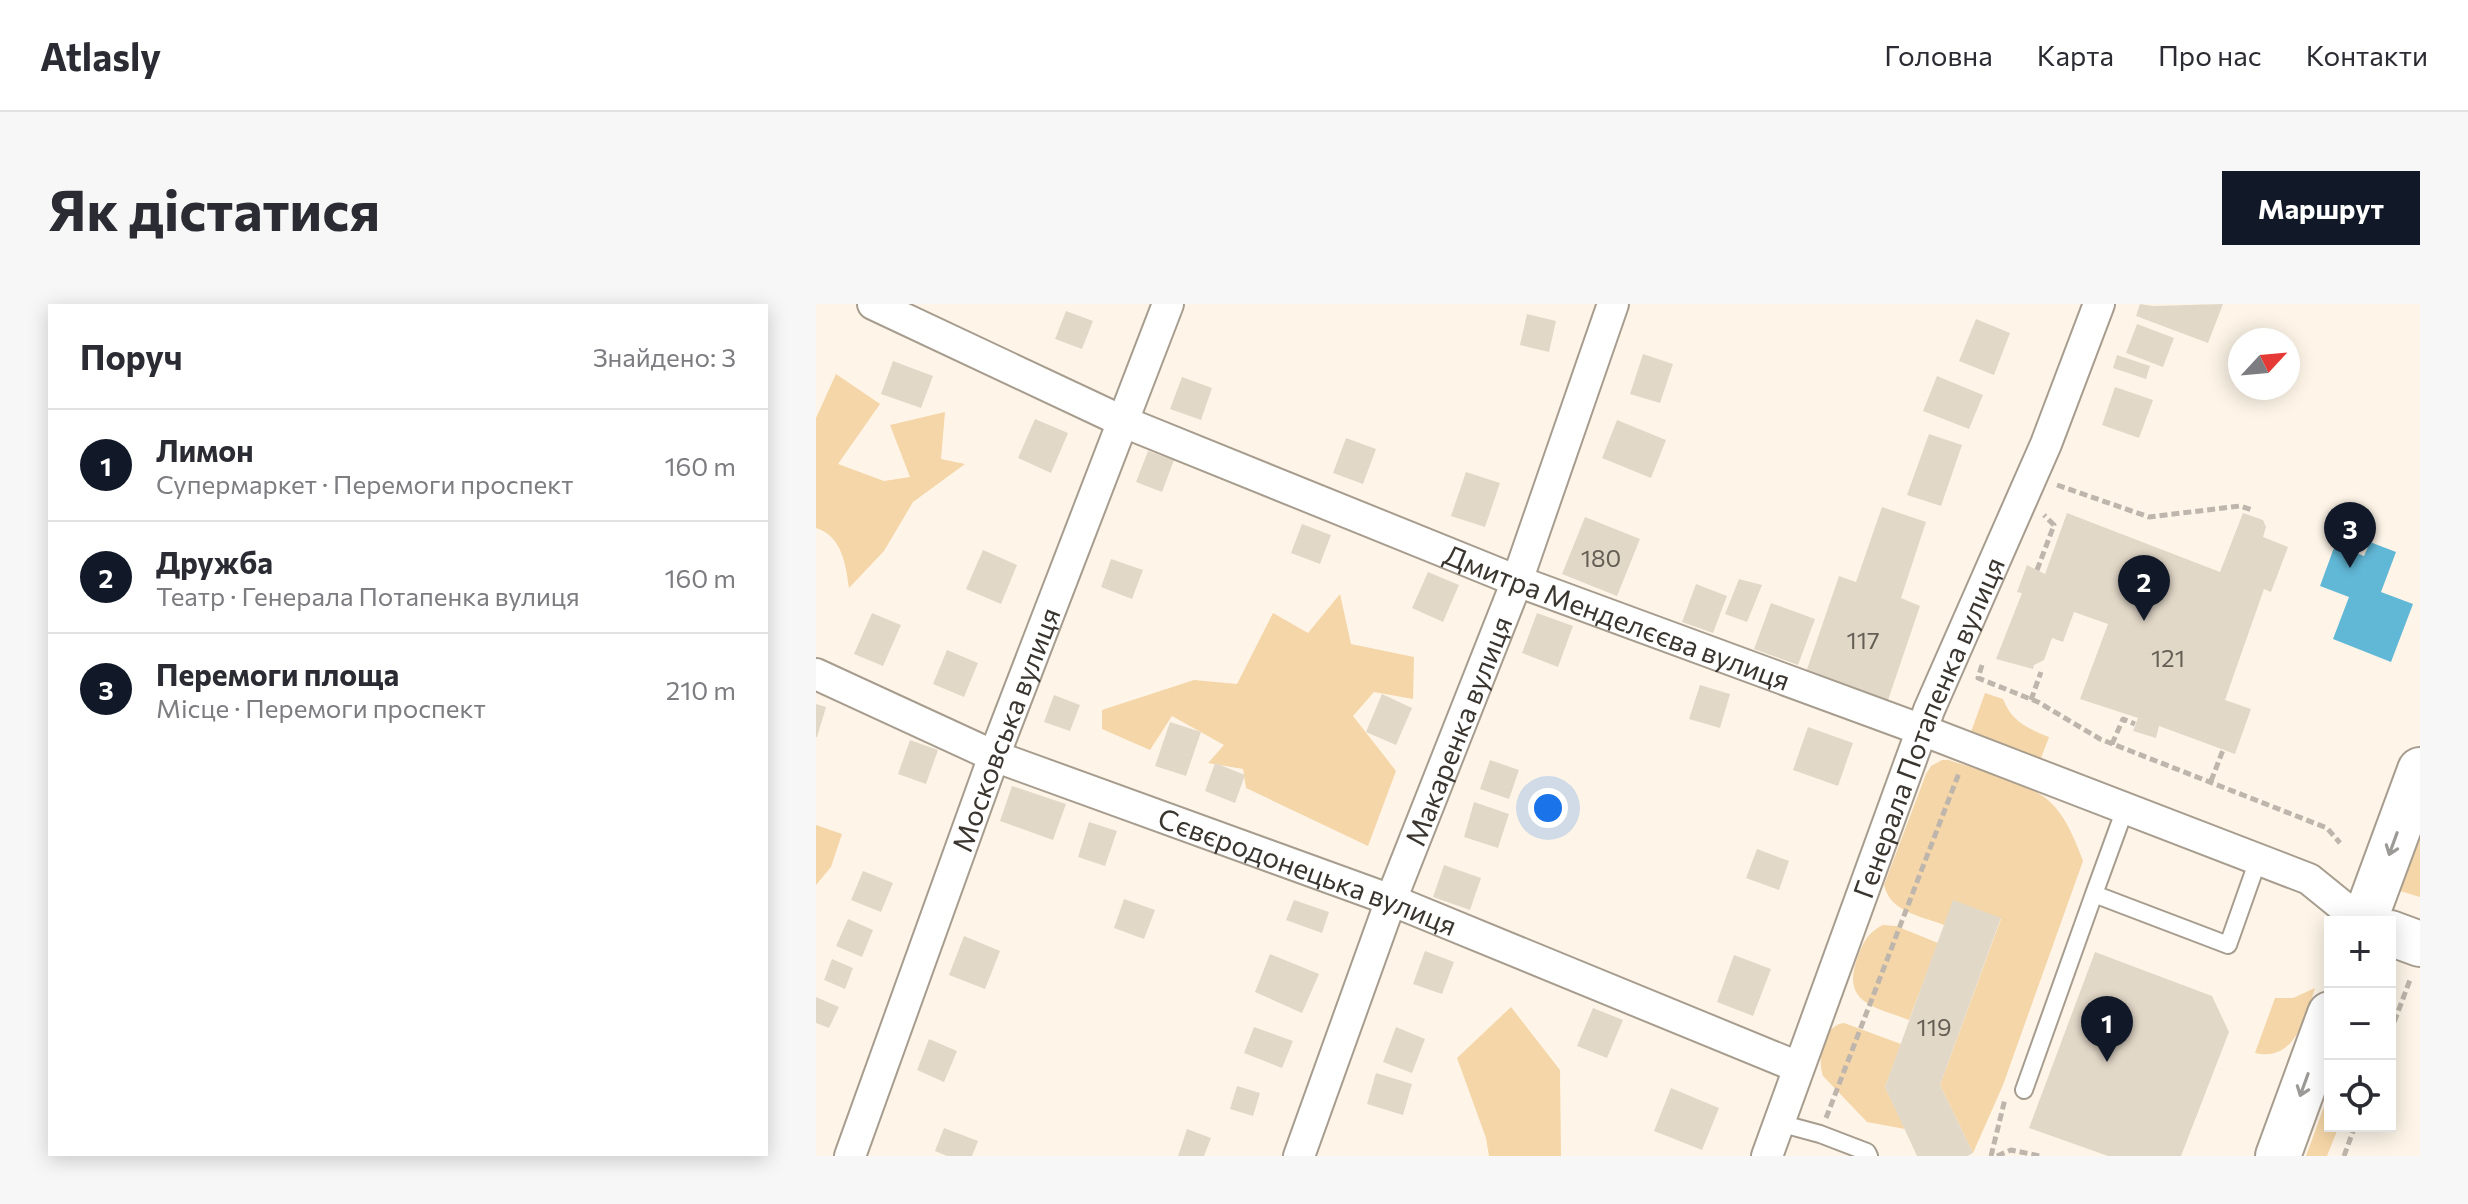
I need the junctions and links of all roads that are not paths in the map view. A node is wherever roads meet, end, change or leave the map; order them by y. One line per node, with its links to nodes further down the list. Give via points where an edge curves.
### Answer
1 (873, 304): 5 (street, Дмитра Менделєєва вулиця)
2 (1168, 304): 5 (street, Московська вулиця)
3 (1613, 304): 6 (street, Макаренка вулиця)
4 (2099, 304): 8 (street, Генерала Потапенка вулиця, via 2046,444)
5 (1124, 422): 6 (street, Дмитра Менделєєва вулиця); 9 (street, Московська вулиця)
6 (1517, 581): 8 (street, Дмитра Менделєєва вулиця); 14 (street, Макаренка вулиця)
7 (816, 674): 9 (street, Сєвєродонецька вулиця)
8 (1922, 730): 11 (street, Дмитра Менделєєва вулиця); 20 (street, Генерала Потапенка вулиця)
9 (994, 756): 14 (street, Сєвєродонецька вулиця); 23 (street, Московська вулиця)
10 (2420, 770): 16 (main road, one-way to 16)
11 (2125, 809): 12 (street, Дмитра Менделєєва вулиця); 13 (lane)
12 (2258, 860): 13 (lane, via 2228,945); 15 (street, Дмитра Менделєєва вулиця, via 2309,879)
13 (2094, 894): 21 (lane)
14 (1391, 900): 20 (street, Сєвєродонецька вулиця); 24 (street, Макаренка вулиця)
15 (2355, 916)
16 (2365, 916)
17 (2396, 941): 18 (main road)
18 (2414, 966)
19 (2324, 1030): 27 (main road, one-way to 27)
20 (1798, 1067): 22 (street, Генерала Потапенка вулиця)
21 (2015, 1090)
22 (1779, 1123): 25 (street, Генерала Потапенка вулиця); 26 (lane)
23 (850, 1156)
24 (1299, 1156)
25 (1767, 1156)
26 (1869, 1156)
27 (2278, 1156)

